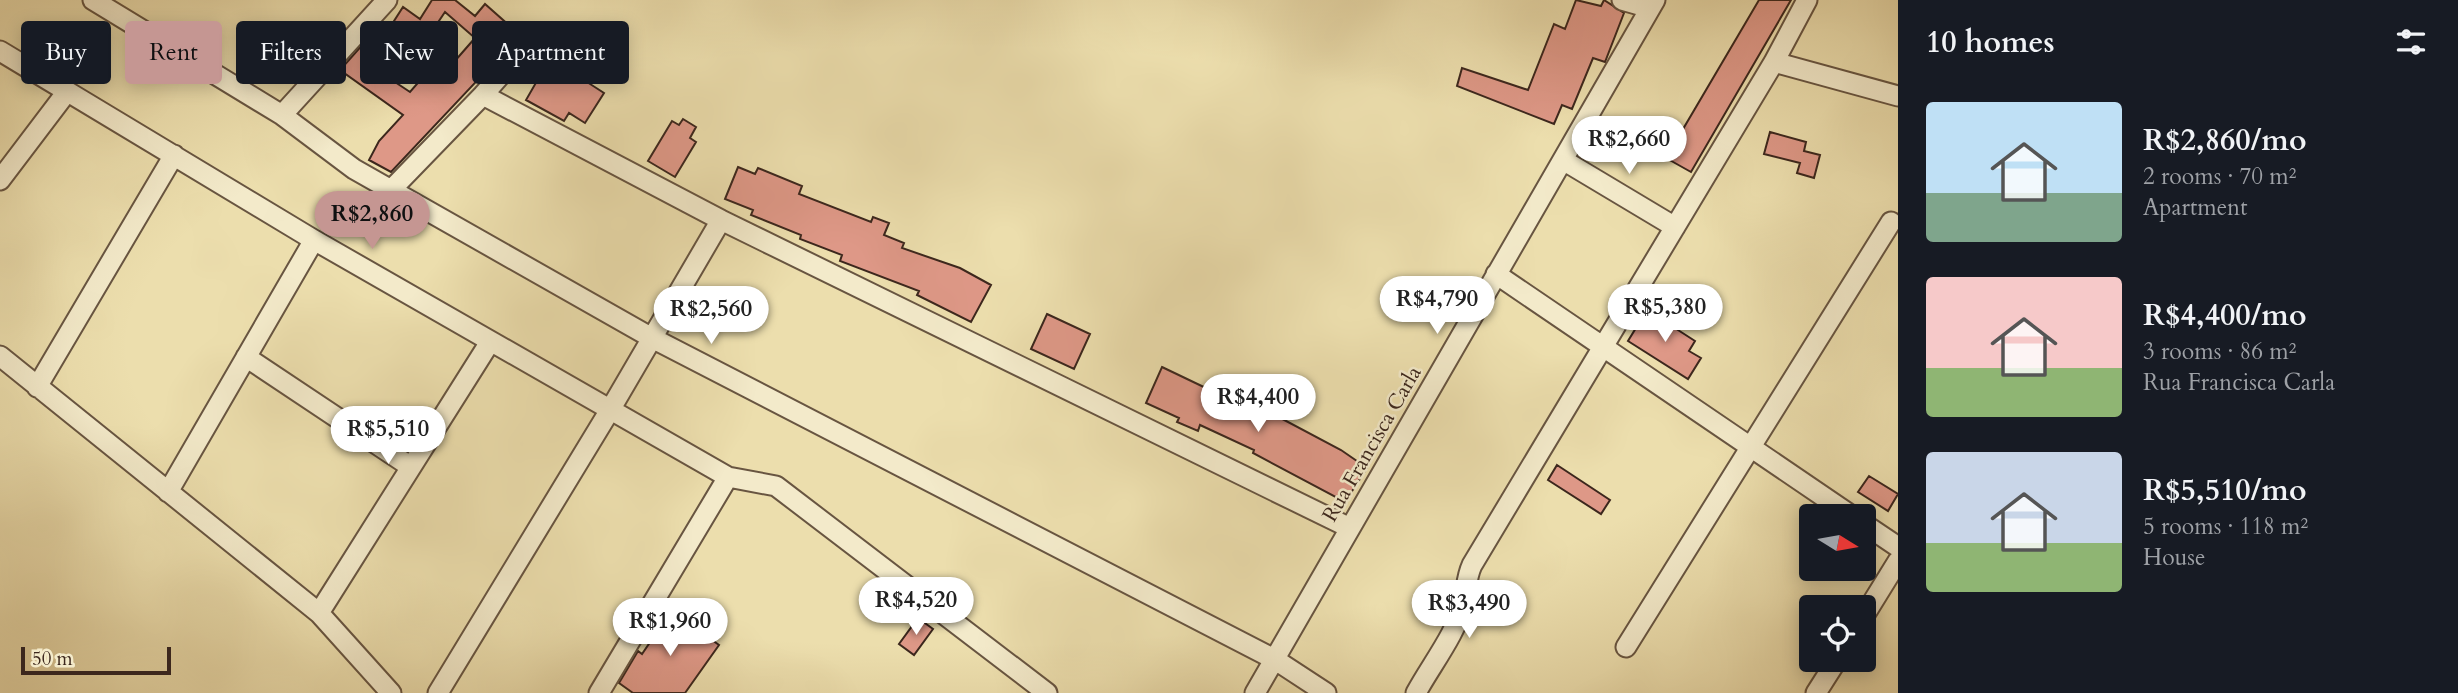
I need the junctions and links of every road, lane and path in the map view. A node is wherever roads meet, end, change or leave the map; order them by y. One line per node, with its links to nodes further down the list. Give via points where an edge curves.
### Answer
1 (93, 0): 12 (street)
2 (387, 0): 12 (street)
3 (1622, 0): 5 (street)
4 (1807, 0): 7 (street)
5 (1653, 4): 14 (street, Rua Francisca Carla)
6 (0, 51): 9 (street)
7 (1774, 62): 11 (street); 19 (street)
8 (493, 84): 10 (street)
9 (66, 93): 13 (street); 15 (street)
10 (483, 96): 16 (street); 17 (street)
11 (1898, 96)
12 (282, 115): 16 (street)
13 (174, 155): 20 (street); 27 (street)
14 (1563, 160): 19 (street); 21 (street, Rua Francisca Carla)
15 (0, 180)
16 (390, 191): 22 (street)
17 (721, 220): 22 (street); 34 (street)
18 (1891, 222): 29 (street)
19 (1675, 227): 24 (street)
20 (314, 240): 23 (street); 26 (street)
21 (1496, 274): 24 (street); 34 (street, Rua Francisca Carla)
22 (652, 338): 28 (street); 41 (street)
23 (490, 342): 28 (street); 30 (street)
24 (1603, 346): 29 (street); 49 (street, via 1472,565 1455,623)
25 (0, 356): 27 (street)
26 (246, 357): 30 (street); 32 (street)
27 (37, 387): 32 (street)
28 (610, 410): 31 (street); 44 (street)
29 (1751, 447): 33 (street); 40 (street)
30 (411, 467): 39 (street)
31 (728, 477): 45 (street); 46 (street, via 776,486)
32 (168, 492): 39 (street)
33 (1835, 504)
34 (1350, 528): 41 (street, Rua Francisca Carla)
35 (1876, 532): 36 (street)
36 (1898, 547)
37 (1898, 561): 38 (street)
38 (1876, 597)
39 (319, 613): 43 (street)
40 (1626, 647)
41 (1274, 659): 47 (street, Rua Francisca Carla); 48 (street)
42 (1829, 672): 50 (street)
43 (391, 693)
44 (438, 693)
45 (599, 693)
46 (1047, 693)
47 (1255, 693)
48 (1326, 693)
49 (1416, 693)
50 (1816, 693)

